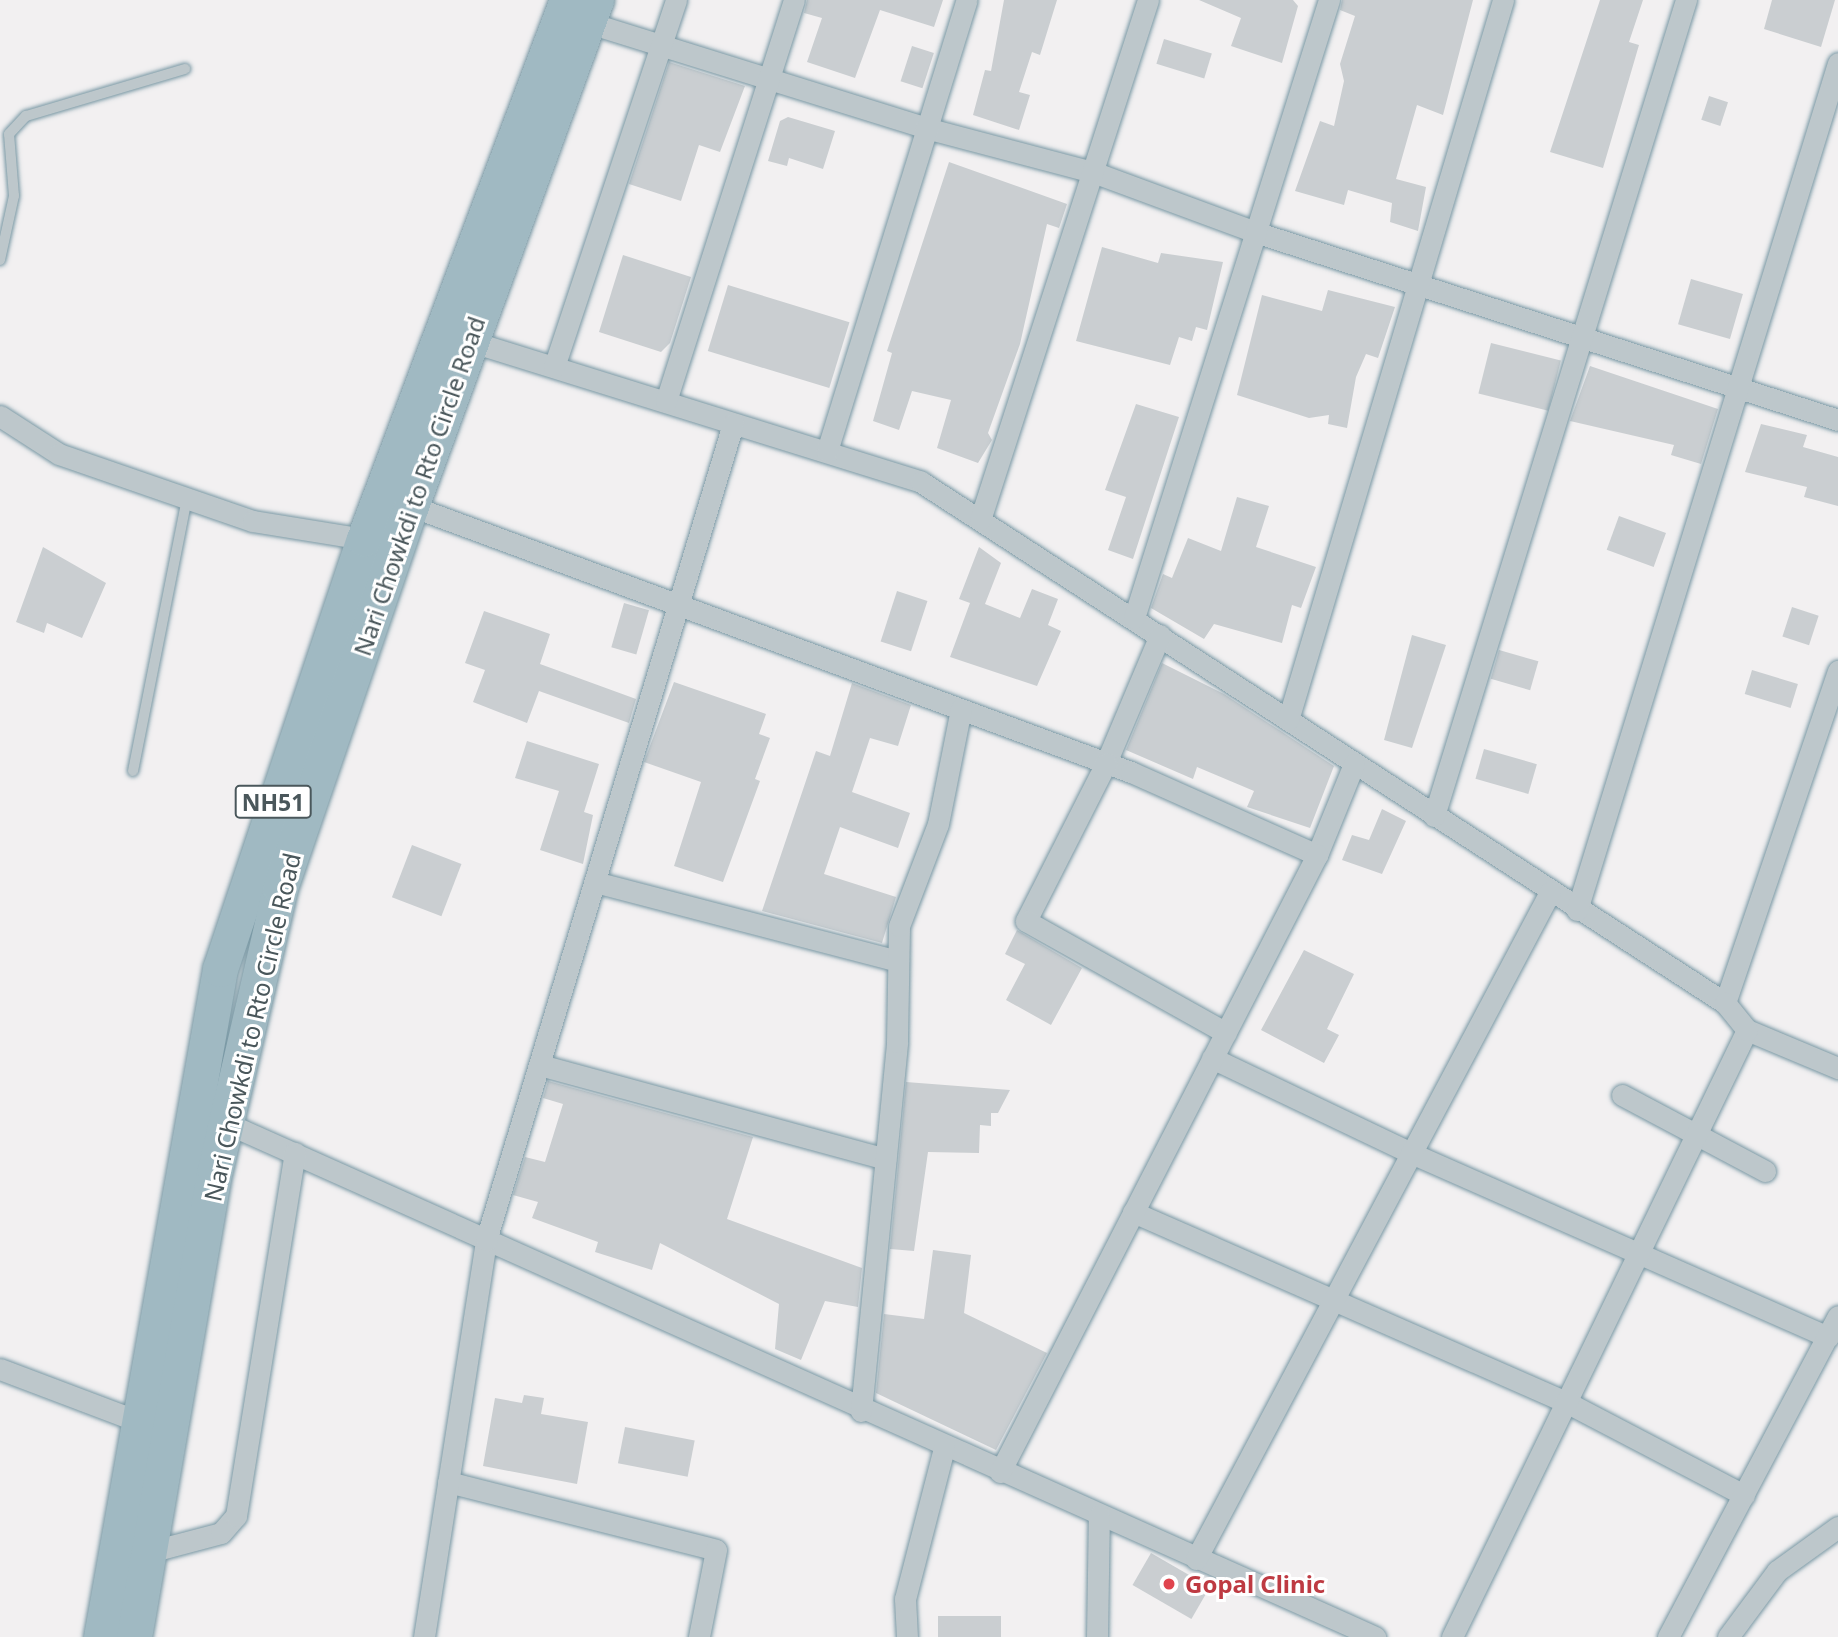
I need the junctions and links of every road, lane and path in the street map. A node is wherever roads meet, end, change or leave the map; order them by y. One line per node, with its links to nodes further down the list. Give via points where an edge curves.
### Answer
1 (676, 0): 9 (street)
2 (794, 0): 12 (street)
3 (967, 0): 13 (street)
4 (1148, 0): 14 (street)
5 (1329, 0): 15 (street)
6 (1503, 0): 17 (street)
7 (1686, 0): 18 (street)
8 (578, 9): 9 (street); 19 (highway, Nari Chowkdi to Rto Circle Road / NH51)
9 (662, 45): 12 (street); 20 (street)
10 (1838, 63): 21 (street)
11 (185, 69): 16 (lane, via 26,117 9,134 14,196)
12 (767, 78): 13 (street); 22 (street)
13 (926, 128): 14 (street); 26 (street)
14 (1093, 172): 15 (street); 29 (street)
15 (1255, 232): 17 (street); 32 (street)
16 (0, 260)
17 (1415, 283): 18 (street); 36 (street)
18 (1578, 334): 21 (street); 40 (street)
19 (455, 337): 20 (street); 28 (highway, Nari Chowkdi to Rto Circle Road / NH51); 30 (highway, NH51)
20 (554, 367): 22 (street)
21 (1740, 387): 24 (street); 44 (street)
22 (666, 401): 25 (street)
23 (0, 416): 27 (street, via 59,454)
24 (1838, 420)
25 (733, 424): 26 (street); 31 (street)
26 (827, 451): 29 (street, via 921,482)
27 (187, 498): 30 (street, via 253,522); 39 (lane)
28 (411, 506): 31 (street); 54 (highway, Nari Chowkdi to Rto Circle Road / NH51, via 280,888)
29 (980, 520): 32 (street)
30 (364, 539): 53 (highway, NH51, via 220,969)
31 (679, 606): 35 (street); 42 (street)
32 (1134, 618): 33 (street)
33 (1160, 635): 36 (street); 37 (street)
34 (1838, 671): 46 (street)
35 (961, 709): 37 (street); 45 (street, via 938,824 898,926)
36 (1288, 720): 38 (street)
37 (1106, 763): 41 (street); 48 (street, via 1026,921)
38 (1354, 764): 40 (street); 41 (street)
39 (133, 771)
40 (1434, 816): 43 (street)
41 (1317, 855): 48 (street)
42 (595, 882): 45 (street); 50 (street)
43 (1550, 892): 44 (street); 57 (street)
44 (1577, 910): 46 (street)
45 (898, 961): 58 (street)
46 (1725, 1003): 47 (street)
47 (1747, 1030): 51 (street); 55 (street)
48 (1226, 1033): 49 (street)
49 (1212, 1058): 57 (street); 60 (street)
50 (540, 1065): 58 (street); 61 (street)
51 (1838, 1068)
52 (1622, 1095): 55 (street)
53 (194, 1110): 54 (street); 69 (highway, NH51)
54 (226, 1122): 56 (street); 70 (highway, Nari Chowkdi to Rto Circle Road / NH51)
55 (1696, 1135): 59 (street); 62 (street)
56 (295, 1153): 61 (street); 77 (street, via 236,1516 221,1532)
57 (1411, 1153): 62 (street); 63 (street)
58 (886, 1159): 68 (street)
59 (1765, 1171)
60 (1133, 1212): 63 (street); 72 (street)
61 (486, 1240): 68 (street); 73 (street)
62 (1639, 1253): 65 (street); 67 (street)
63 (1332, 1302): 67 (street); 78 (street)
64 (1838, 1316): 65 (street)
65 (1828, 1337): 74 (street)
66 (0, 1369): 69 (street)
67 (1566, 1402): 74 (street); 86 (street)
68 (861, 1411): 71 (street)
69 (135, 1420): 70 (street); 79 (highway, NH51)
70 (170, 1433): 77 (highway, Nari Chowkdi to Rto Circle Road / NH51)
71 (944, 1448): 72 (street); 83 (street, via 905,1600)
72 (1000, 1472): 75 (street)
73 (448, 1482): 81 (street); 82 (street, via 716,1550)
74 (1744, 1495): 87 (street)
75 (1099, 1516): 78 (street); 84 (street)
76 (1838, 1527): 88 (street, via 1777,1571)
77 (149, 1552): 80 (highway, Nari Chowkdi to Rto Circle Road / NH51)
78 (1196, 1559): 85 (street)
79 (101, 1637)
80 (134, 1637)
81 (426, 1637)
82 (699, 1637)
83 (907, 1637)
84 (1097, 1637)
85 (1375, 1637)
86 (1452, 1637)
87 (1668, 1637)
88 (1728, 1637)

